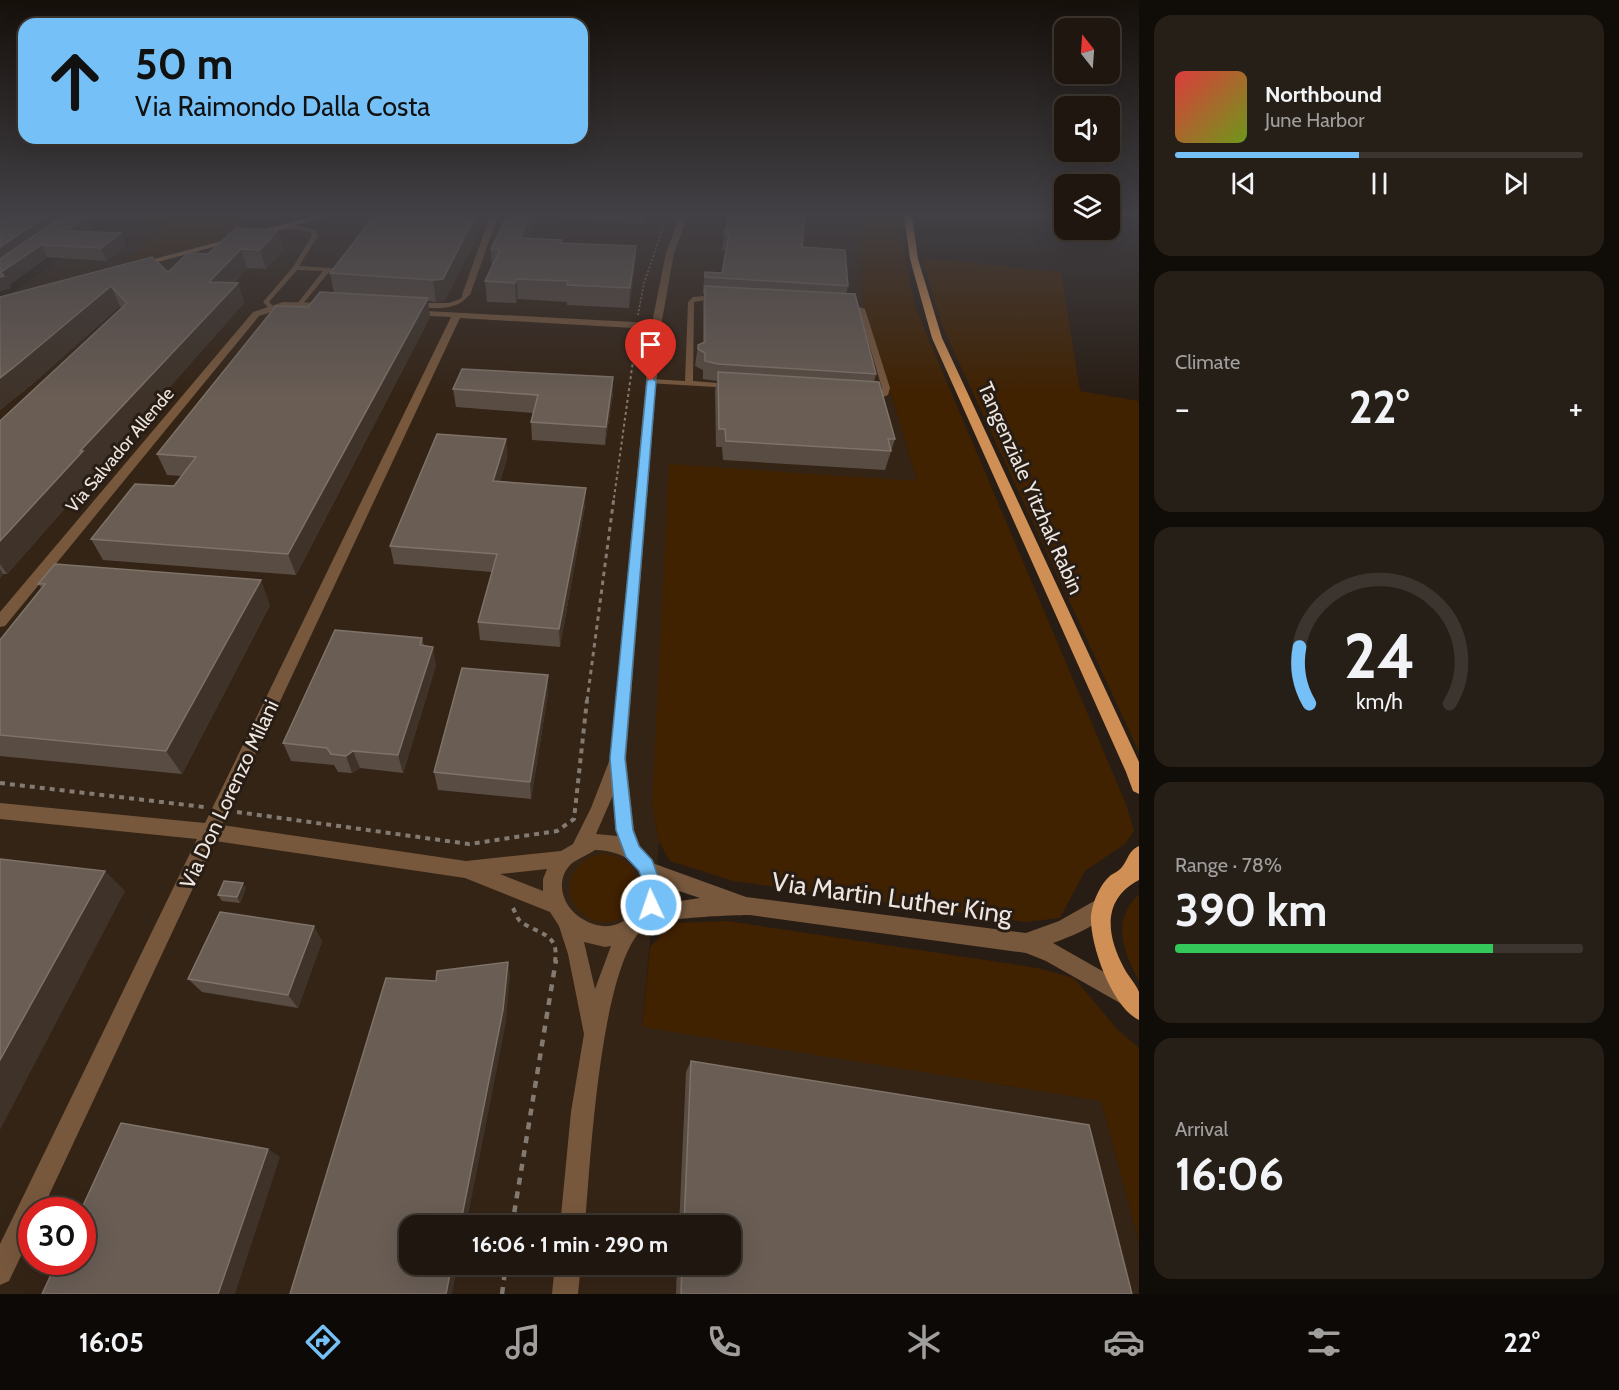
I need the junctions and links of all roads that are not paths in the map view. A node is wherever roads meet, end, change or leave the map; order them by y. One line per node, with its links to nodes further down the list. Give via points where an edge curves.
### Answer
1 (288, 276): 14 (lane, via 267,302)
2 (322, 276): 12 (lane)
3 (340, 276): 7 (lane)
4 (473, 276): 8 (street)
5 (666, 276): 18 (street)
6 (919, 276): 25 (main road, Tangenziale Yitzhak Rabin, via 937,338)
7 (338, 279)
8 (466, 295): 16 (lane, via 459,303)
9 (325, 298): 11 (lane)
10 (730, 298): 20 (lane, via 693,299)
11 (333, 300)
12 (300, 304): 14 (street); 15 (street)
13 (842, 304): 22 (lane, via 862,309 886,388 879,396)
14 (271, 307): 23 (street, Via Salvador Allende, via 256,314)
15 (344, 308)
16 (401, 308): 17 (street)
17 (456, 316): 18 (street); 27 (street, Via Don Lorenzo Milani)
18 (656, 326): 19 (street)
19 (651, 381): 20 (lane); 24 (street)
20 (689, 384): 21 (lane)
21 (737, 387)
22 (856, 394)
23 (0, 622)
24 (618, 758): 28 (street); 29 (street, via 625,830)
25 (1138, 779)
26 (0, 812): 27 (street)
27 (211, 832): 32 (street); 44 (street, Via Don Lorenzo Milani)
28 (581, 846): 29 (street, via 613,843); 31 (street)
29 (632, 851): 33 (street)
30 (1139, 855): 34 (main road)
31 (563, 859): 32 (street); 35 (street, via 552,880)
32 (465, 869): 35 (street)
33 (648, 871): 37 (street); 39 (street, via 653,885 651,905)
34 (1133, 872): 36 (main road, via 1112,887)
35 (555, 905): 38 (street)
36 (1102, 905): 40 (street, Via Martin Luther King, via 1083,920); 41 (main road, via 1100,932 1108,963)
37 (750, 906): 39 (street, via 713,906); 40 (street, Via Martin Luther King)
38 (568, 923): 39 (street, via 579,932 601,938 622,934); 42 (street)
39 (637, 923): 42 (street, via 614,958)
40 (1026, 943): 41 (street, Via Martin Luther King, via 1052,953)
41 (1133, 1003)
42 (593, 1031): 43 (street)
43 (573, 1215)
44 (0, 1272)
45 (567, 1275): 46 (street)
46 (565, 1294)

